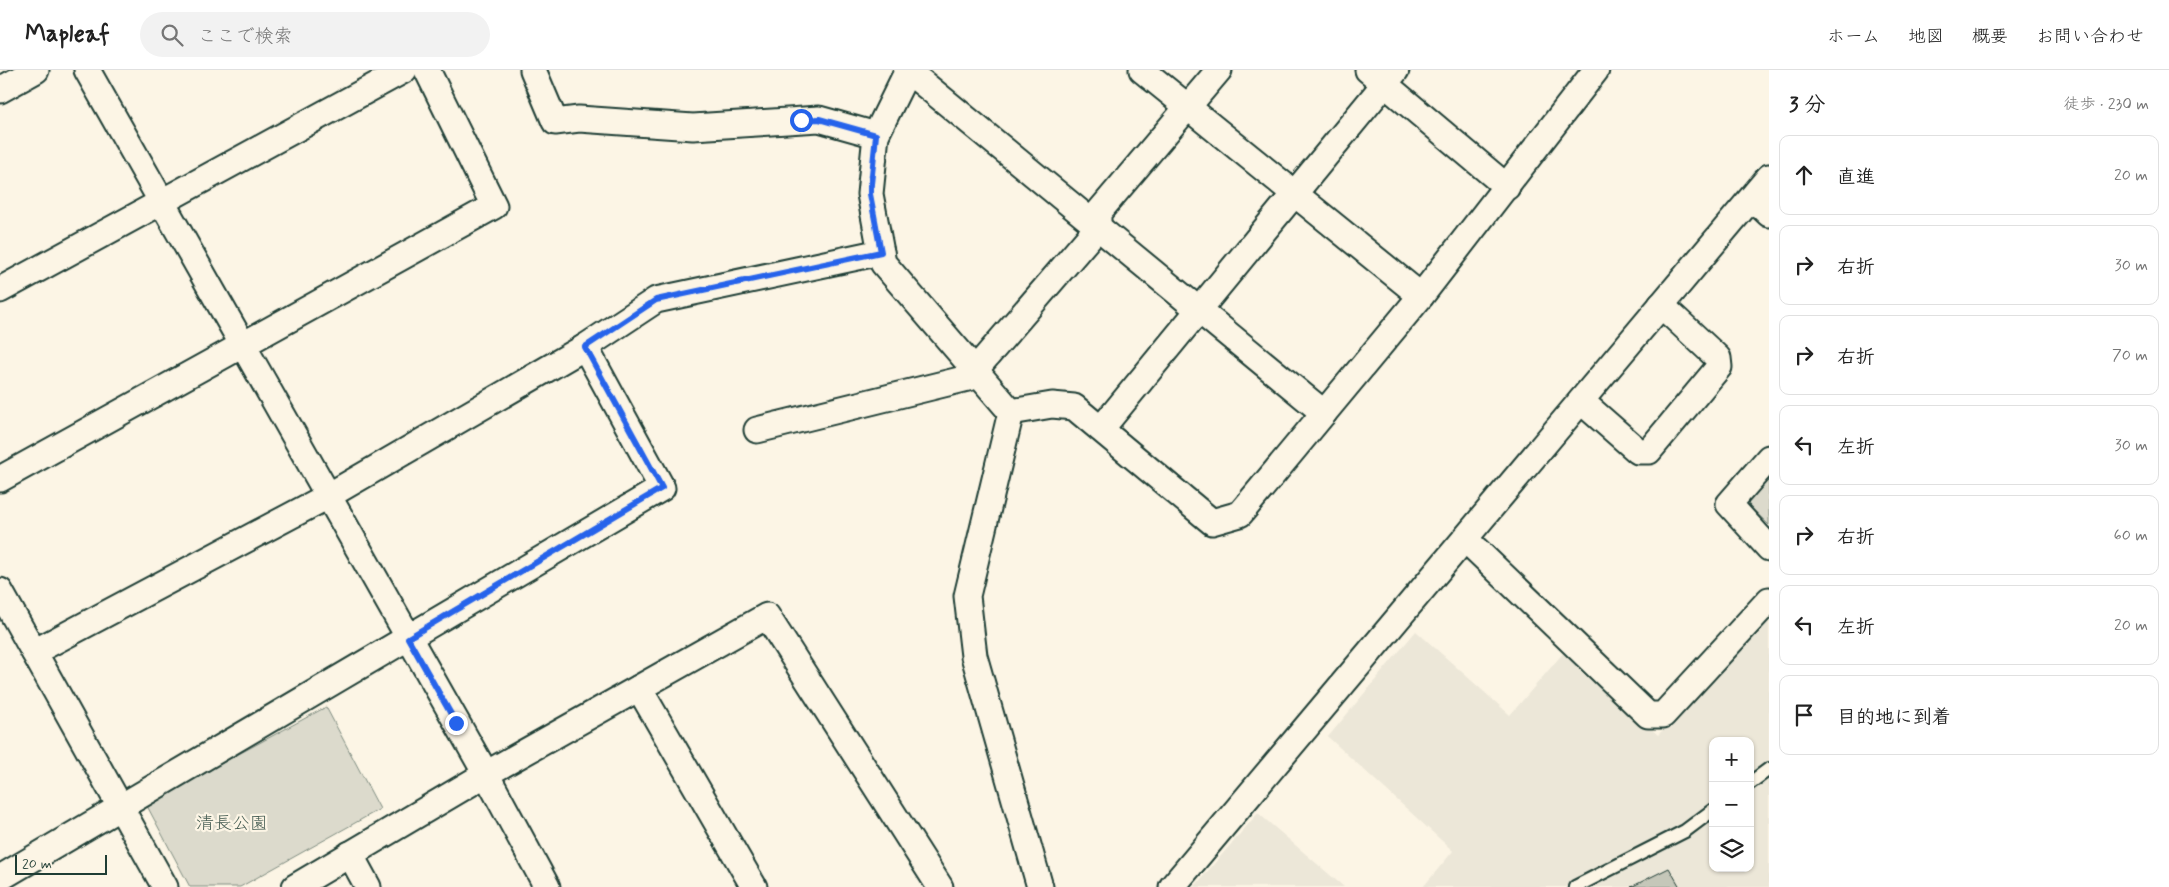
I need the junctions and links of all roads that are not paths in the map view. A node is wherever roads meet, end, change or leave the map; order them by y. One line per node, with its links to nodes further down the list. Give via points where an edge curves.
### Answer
1 (36, 70): 11 (street)
2 (87, 70): 17 (street)
3 (404, 70): 17 (street)
4 (427, 70): 25 (street, via 494,206)
5 (533, 70): 13 (street, via 555,122 579,119 693,128 819,119)
6 (907, 70): 13 (street); 19 (street)
7 (1142, 70): 12 (street)
8 (1219, 70): 12 (street)
9 (1596, 70): 15 (street)
10 (1383, 75): 15 (street); 16 (street)
11 (0, 90)
12 (1188, 107): 16 (street); 19 (street, via 1098,213)
13 (876, 135): 20 (street, via 870,194)
14 (1769, 177): 18 (street)
15 (1507, 187): 22 (street)
16 (1295, 193): 22 (street); 24 (street)
17 (161, 202): 21 (street); 25 (street)
18 (1760, 206): 23 (street)
19 (1098, 227): 24 (street); 27 (street)
20 (881, 252): 26 (street, via 656,300); 27 (street, via 883,264)
21 (0, 290)
22 (1421, 296): 30 (street)
23 (1661, 305): 28 (street); 28 (street, via 1718,358 1719,367 1649,451 1638,451)
24 (1198, 310): 30 (street); 31 (street)
25 (243, 345): 34 (street); 35 (street)
26 (585, 347): 35 (street); 40 (street, via 662,488)
27 (977, 372): 29 (street); 32 (street)
28 (1581, 400): 36 (street)
29 (1011, 412): 31 (street, via 1052,405 1074,407); 56 (street, via 967,596 974,656)
30 (1324, 413): 31 (street, via 1240,514 1212,522)
31 (1100, 429)
32 (757, 430)
33 (1769, 458): 37 (street, via 1729,504)
34 (0, 479)
35 (328, 496): 40 (street); 41 (street)
36 (1465, 539): 39 (street, via 1648,715 1663,715); 57 (street)
37 (1769, 548)
38 (0, 590): 41 (street)
39 (1769, 600)
40 (408, 638): 44 (street); 46 (street)
41 (34, 652): 46 (street)
42 (639, 688): 44 (street); 54 (street); 55 (street, via 767,616)
43 (1769, 769): 45 (lane)
44 (486, 774): 48 (street); 53 (street)
45 (1751, 782)
46 (120, 807): 49 (street); 50 (street)
47 (1709, 813): 58 (lane, via 1685,831)
48 (350, 854): 51 (street); 52 (street)
49 (0, 878)
50 (165, 887)
51 (295, 887)
52 (368, 887)
53 (547, 887)
54 (754, 887)
55 (940, 887)
56 (1040, 887)
57 (1172, 887)
58 (1575, 887)

